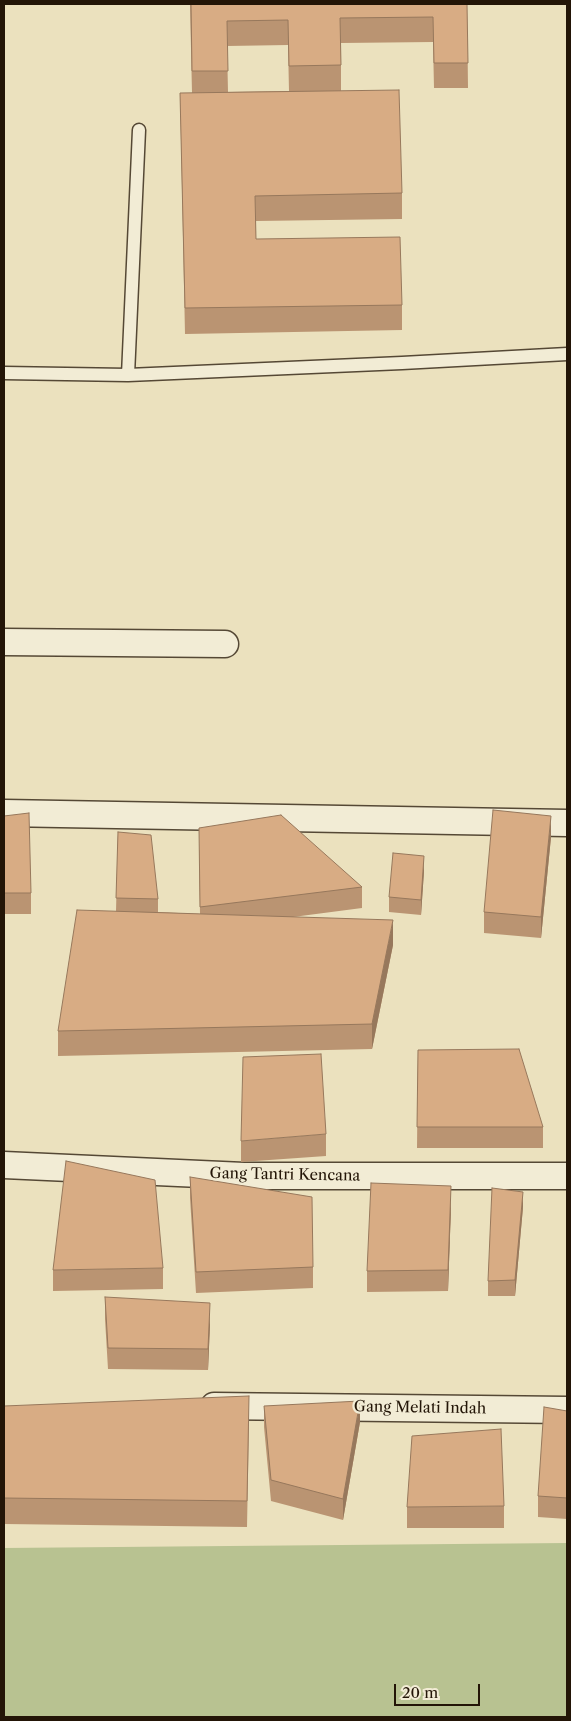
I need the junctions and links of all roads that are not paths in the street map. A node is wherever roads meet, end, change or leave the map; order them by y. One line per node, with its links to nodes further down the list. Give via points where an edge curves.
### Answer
1 (139, 130): 4 (lane)
2 (567, 354): 4 (lane)
3 (4, 373): 4 (lane)
4 (128, 375)
5 (4, 642): 6 (street)
6 (225, 644)
7 (4, 813): 8 (street)
8 (567, 823)
9 (4, 1165): 10 (street, Gang Tantri Kencana, via 244,1176)
10 (567, 1176)
11 (194, 1406): 12 (street, Gang Melati Indah)
12 (567, 1410)

